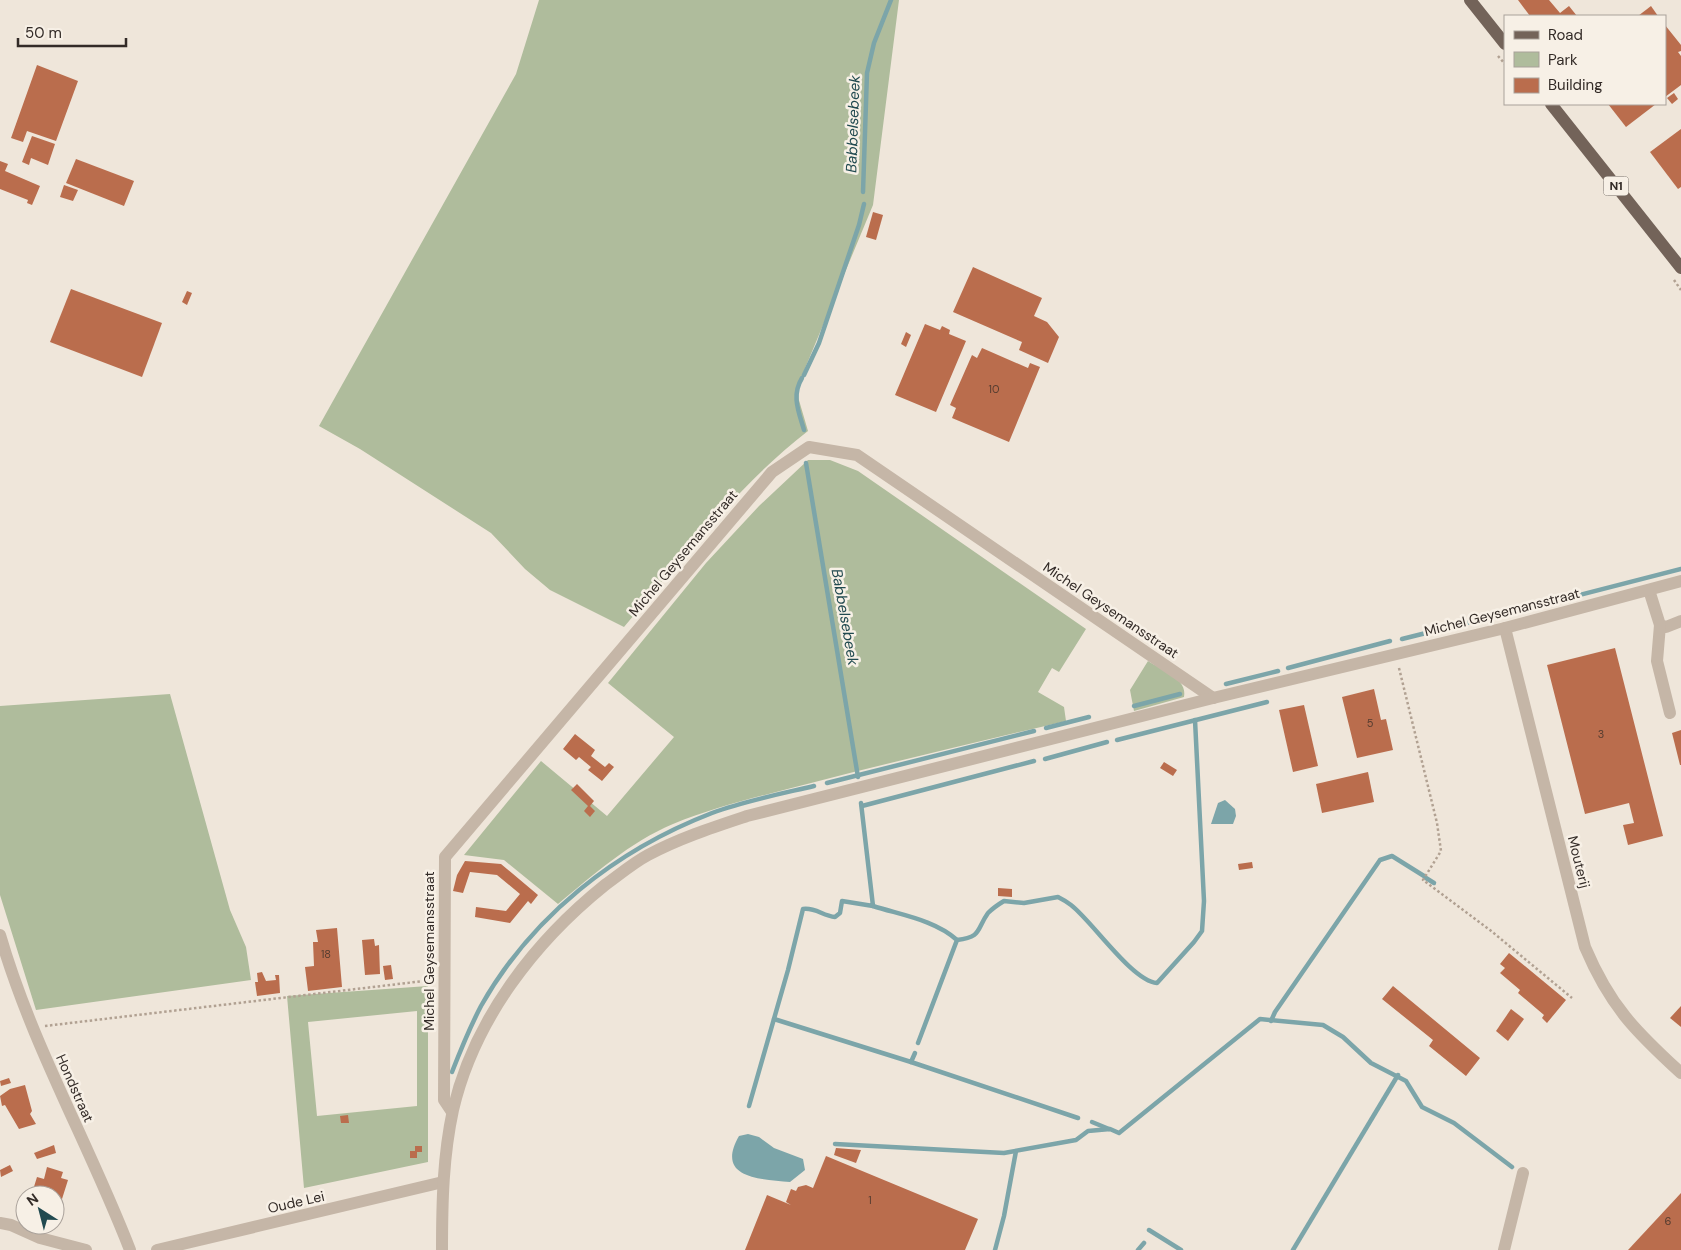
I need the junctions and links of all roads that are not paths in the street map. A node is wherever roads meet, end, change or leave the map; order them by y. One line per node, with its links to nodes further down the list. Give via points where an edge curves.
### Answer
1 (1470, 0): 2 (main road)
2 (1504, 43)
3 (1552, 105): 4 (main road, N1)
4 (1681, 268)
5 (1681, 581): 6 (street, Michel Geysemansstraat)
6 (1649, 590): 8 (street); 9 (street, Michel Geysemansstraat)
7 (1681, 621): 8 (street, via 1666,627)
8 (1660, 624): 11 (street, via 1657,661)
9 (1505, 628): 10 (street, Michel Geysemansstraat); 13 (street, Mouterij, via 1585,947 1599,979 1617,1007 1637,1032)
10 (1213, 698): 14 (street, Michel Geysemansstraat, via 747,816 710,828 647,856 572,912 506,990 472,1051); 14 (street, Michel Geysemansstraat, via 857,455 809,447 772,472 445,857 444,1100)
11 (1670, 713)
12 (0, 935): 19 (street, Hondstraat, via 31,1028)
13 (1681, 1073)
14 (452, 1112): 16 (street, Michel Geysemansstraat)
15 (1523, 1173): 22 (street)
16 (443, 1182): 20 (street, Oude Lei); 21 (street, Michel Geysemansstraat)
17 (0, 1223): 18 (street)
18 (86, 1250)
19 (130, 1250)
20 (157, 1250)
21 (442, 1250)
22 (1504, 1250)

